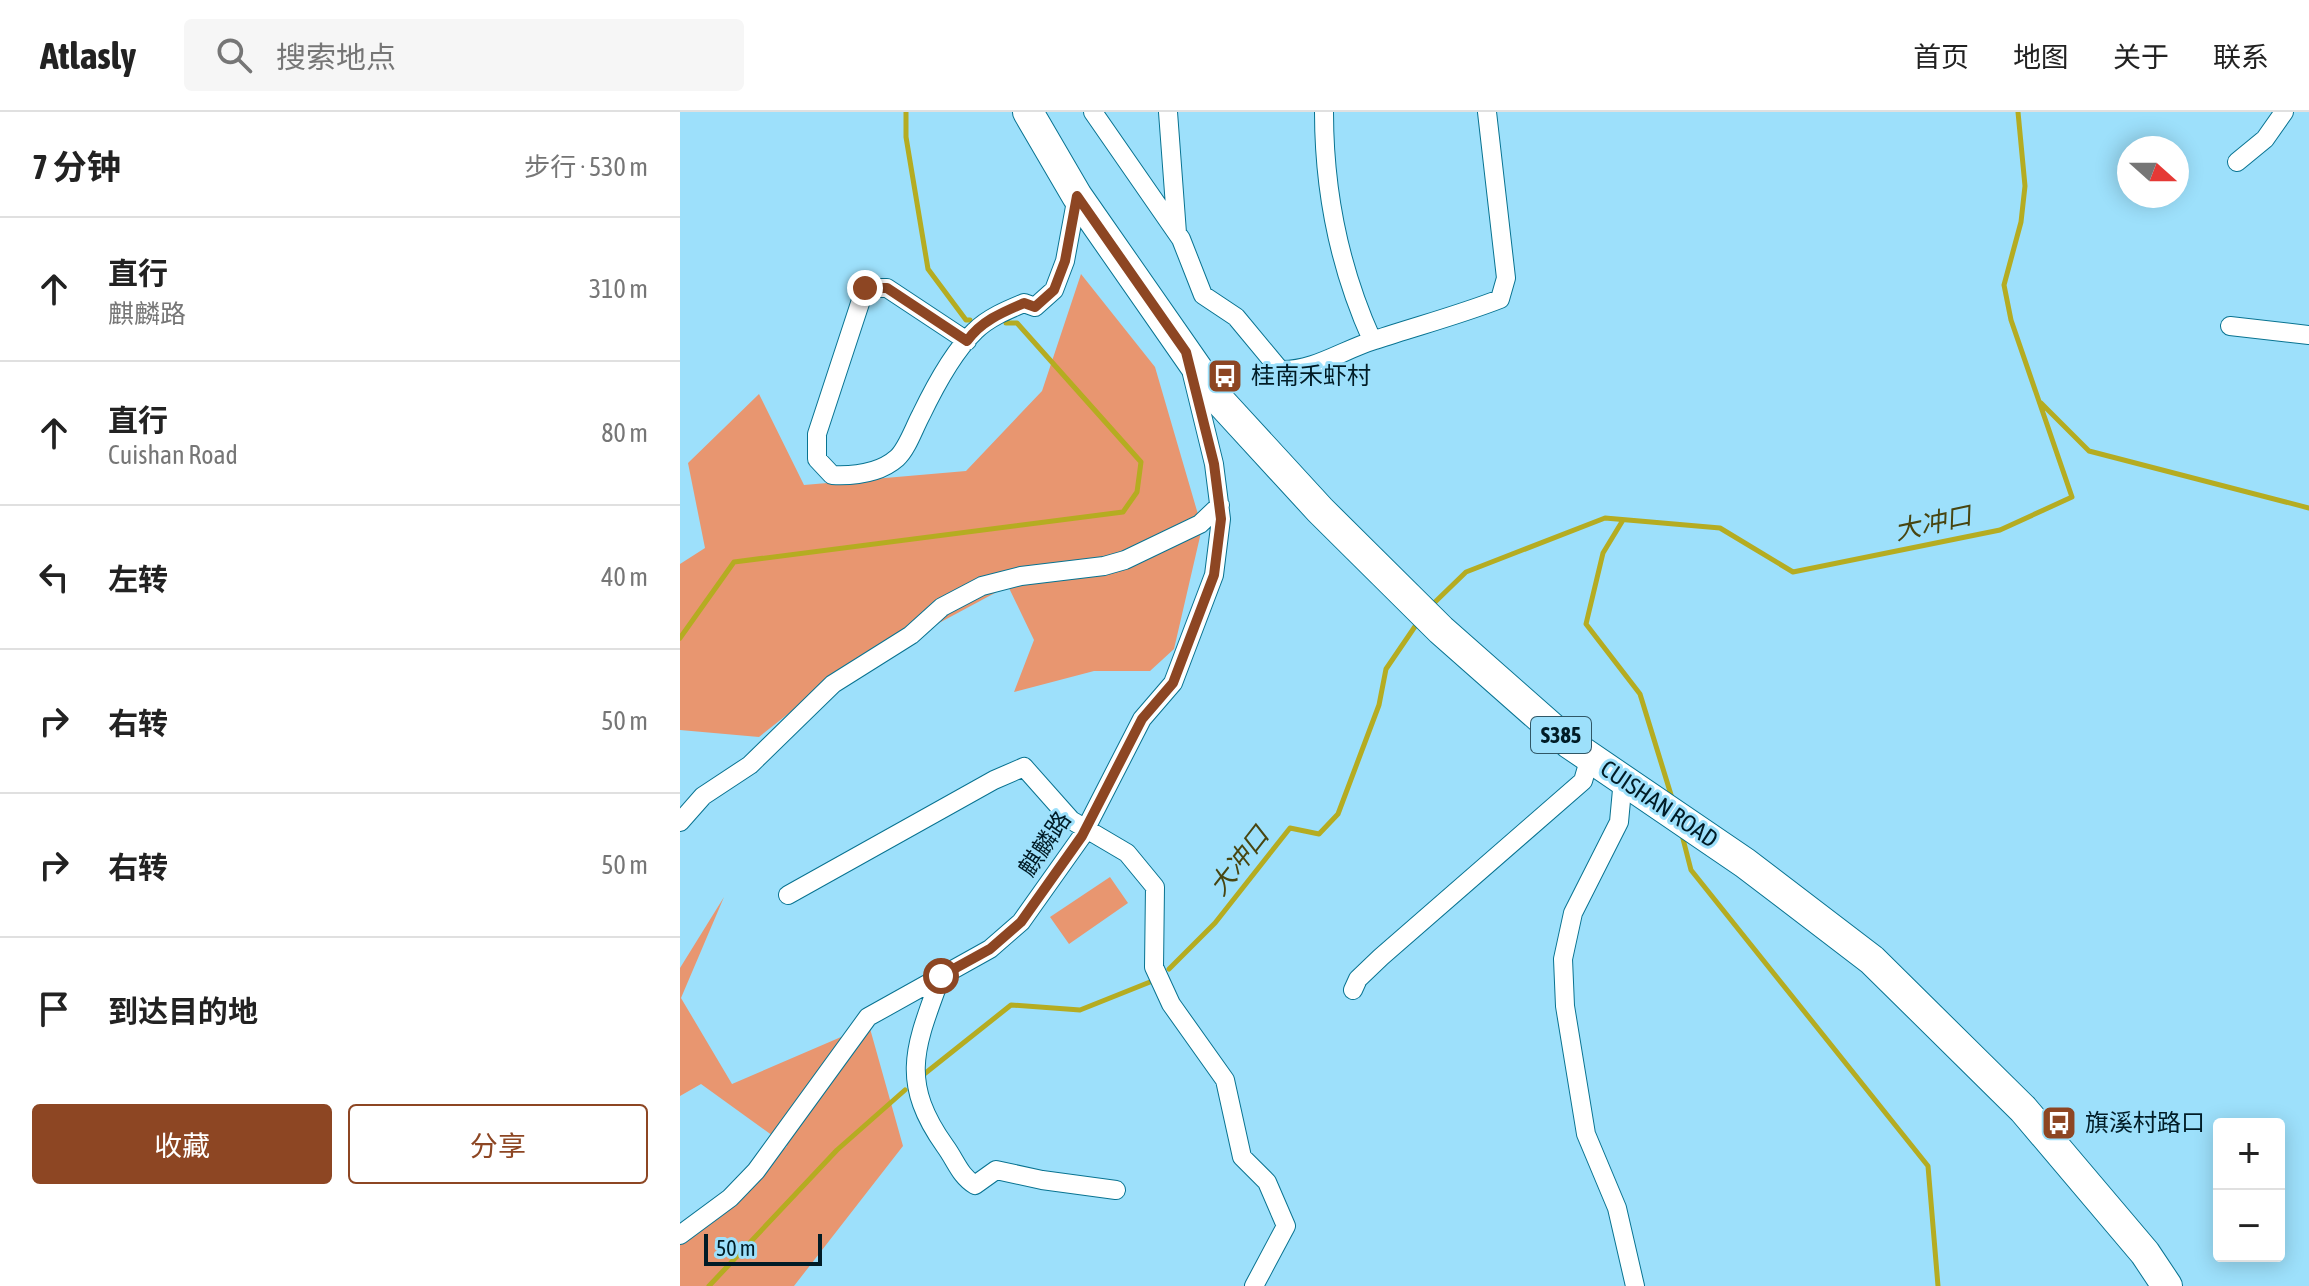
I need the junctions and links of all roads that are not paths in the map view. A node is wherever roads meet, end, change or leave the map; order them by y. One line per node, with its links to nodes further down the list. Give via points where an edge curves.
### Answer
1 (1028, 112): 8 (main road, CUISHAN ROAD / S385)
2 (1093, 112): 9 (street)
3 (1168, 112): 9 (street)
4 (1324, 112): 12 (street, via 1335,235 1348,286)
5 (1487, 112): 12 (street, via 1506,278 1500,299)
6 (2284, 112): 7 (street, via 2265,139)
7 (2237, 162)
8 (1077, 196): 13 (street, via 1054,290 1035,307 1024,303 998,315); 14 (main road, CUISHAN ROAD / S385)
9 (1177, 234): 12 (street, via 1203,295 1236,317 1280,370 1302,370)
10 (2230, 326): 11 (street)
11 (2309, 335)
12 (1372, 340)
13 (967, 341): 13 (street, via 930,396 899,457 880,469 851,476 832,475 817,459 817,434 865,288 887,288)
14 (1186, 352): 15 (street, 麒麟路); 16 (main road, CUISHAN ROAD / S385, via 1219,400 1320,510 1441,630)
15 (1220, 505): 18 (street, via 1200,524 1125,560 995,582 942,607 873,662 833,684 750,765 703,796); 19 (street, 麒麟路, via 1214,575 1196,629 1173,683 1142,719)
16 (1590, 757): 17 (main road, CUISHAN ROAD / S385); 22 (street, via 1583,781 1381,957)
17 (1623, 779): 25 (street, via 1619,822 1573,913 1563,959 1565,1006 1586,1134); 29 (main road, CUISHAN ROAD / S385, via 1872,960 2023,1109)
18 (680, 822)
19 (1086, 829): 20 (street, via 1071,820 1024,767); 21 (street, 麒麟路, via 1021,922 990,949); 27 (street, via 1127,853 1155,887 1154,967 1171,1004 1225,1080 1242,1157 1267,1182 1286,1226)
20 (788, 895)
21 (941, 976): 23 (street, via 913,1068 933,1130 964,1178 975,1185 996,1170); 26 (street, 麒麟路, via 868,1017 756,1171)
22 (1353, 990)
23 (1116, 1190)
24 (1639, 1216): 25 (street)
25 (1619, 1218): 28 (street)
26 (680, 1235)
27 (1254, 1286)
28 (1635, 1286)
29 (2167, 1286)

